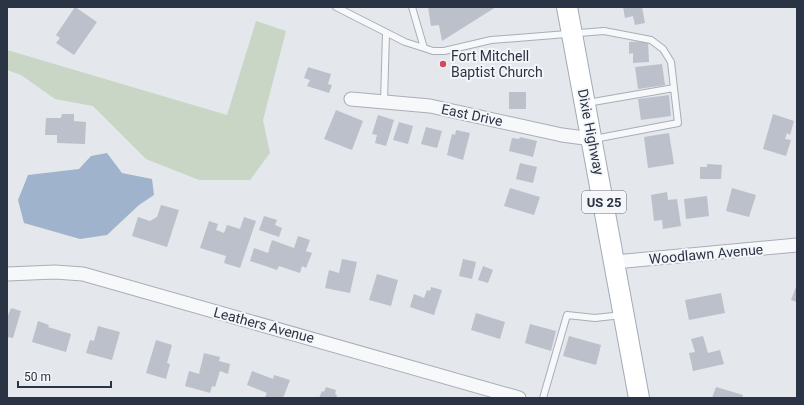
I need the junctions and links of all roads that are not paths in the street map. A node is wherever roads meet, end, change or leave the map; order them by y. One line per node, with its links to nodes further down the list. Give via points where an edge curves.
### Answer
1 (336, 7): 4 (lane)
2 (412, 7): 6 (lane)
3 (567, 7): 5 (main road, Dixie Highway / US 25)
4 (386, 33): 6 (lane); 9 (lane)
5 (572, 34): 6 (lane, via 491,40 444,51); 7 (lane, via 604,31 651,40 667,54); 10 (main road, Dixie Highway / US 25)
6 (424, 48)
7 (674, 88): 10 (lane); 11 (lane, via 678,123)
8 (351, 99): 9 (street, East Drive)
9 (384, 102): 11 (street, East Drive, via 430,106 562,135)
10 (585, 103): 11 (main road, Dixie Highway / US 25)
11 (592, 139): 13 (main road, Dixie Highway / US 25)
12 (797, 245): 13 (street, Woodlawn Avenue)
13 (615, 262): 15 (main road, Dixie Highway / US 25)
14 (7, 274): 16 (street, Leathers Avenue, via 83,274)
15 (624, 314): 17 (lane, via 595,318 567,315); 18 (main road, Dixie Highway / US 25)
16 (519, 398)
17 (543, 398)
18 (639, 398)

